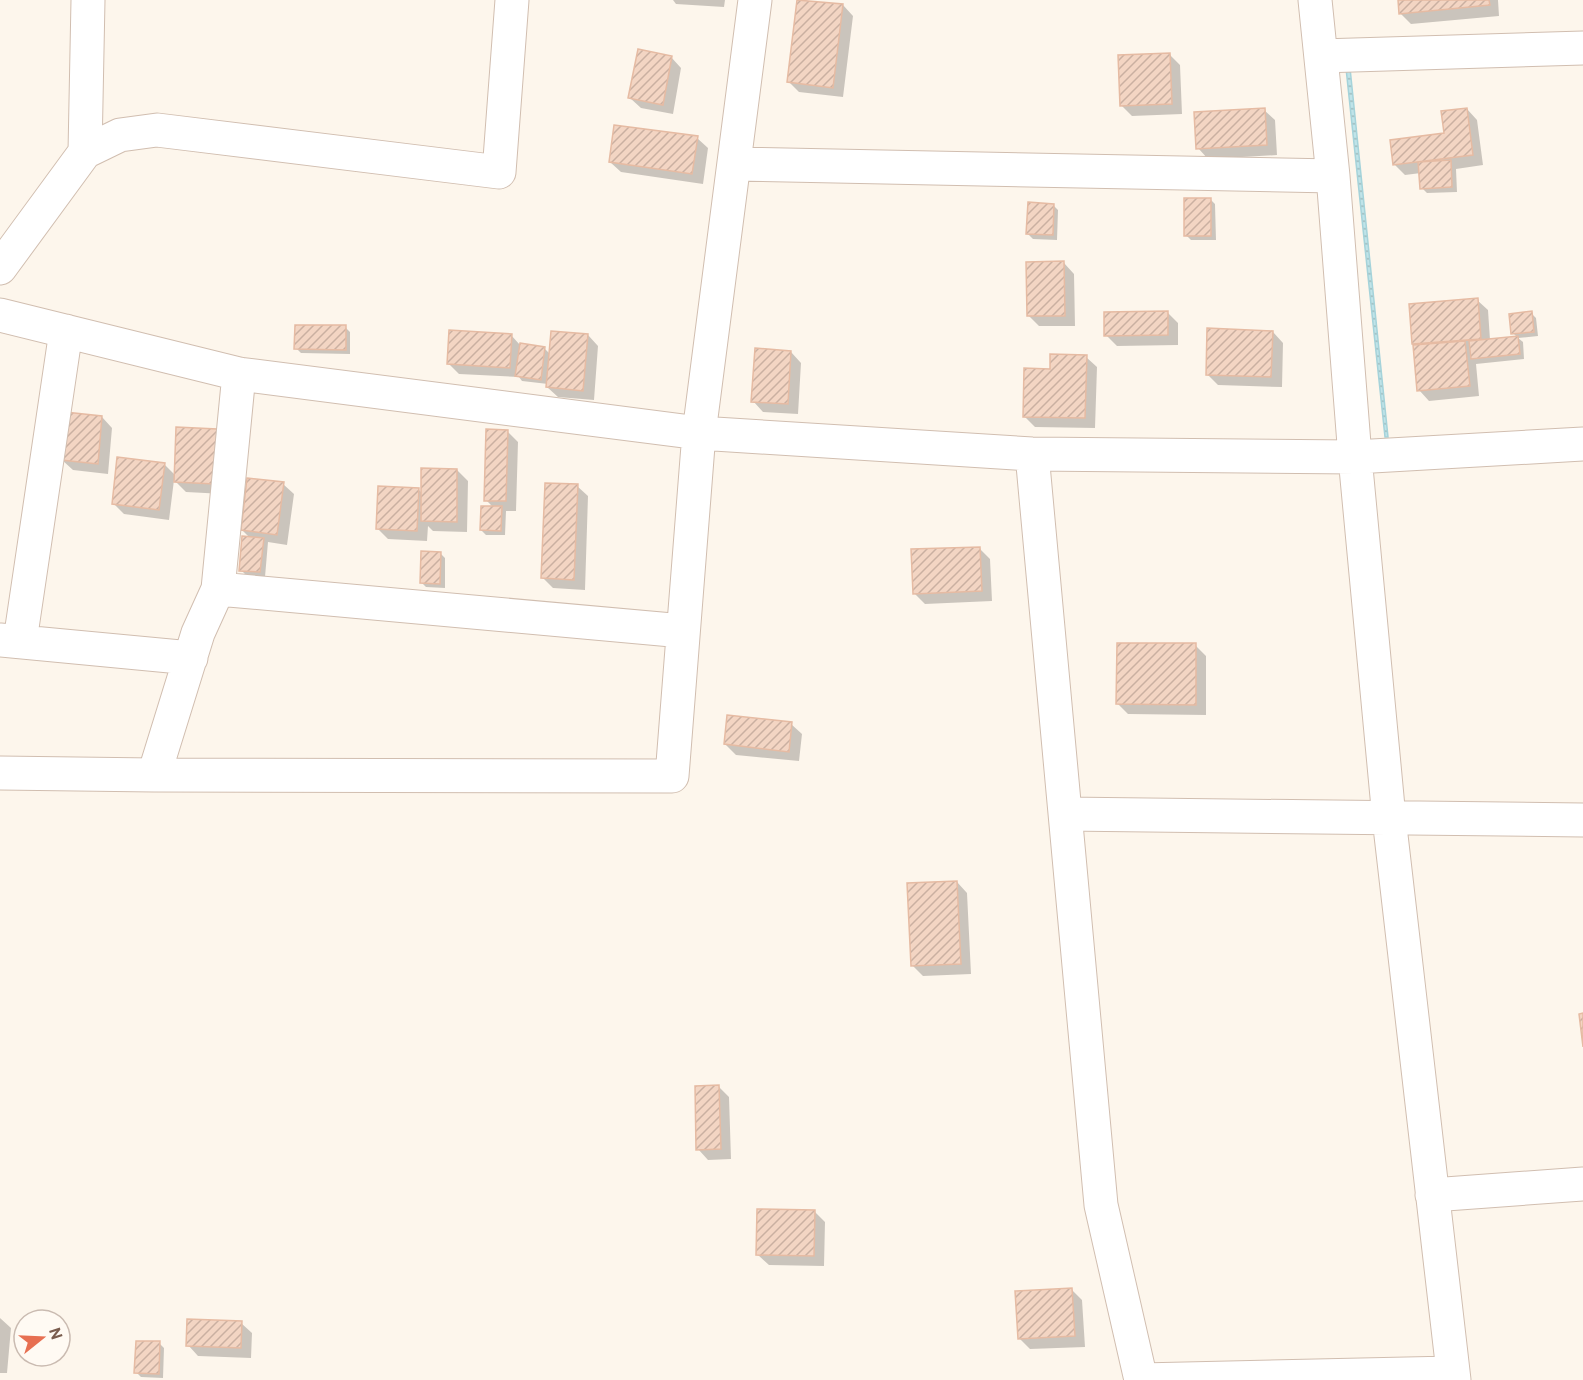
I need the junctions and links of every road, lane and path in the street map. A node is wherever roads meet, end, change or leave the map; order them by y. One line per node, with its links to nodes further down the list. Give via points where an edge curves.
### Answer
1 (88, 0): 7 (street)
2 (512, 0): 7 (street, via 499,171 157,130 120,135)
3 (755, 0): 8 (street)
4 (1315, 0): 6 (street)
5 (1583, 48): 6 (street)
6 (1321, 56): 9 (street)
7 (85, 152): 10 (street)
8 (734, 164): 9 (street); 14 (street)
9 (1333, 176): 17 (street)
10 (0, 268)
11 (0, 315): 12 (street)
12 (66, 331): 13 (street); 20 (street)
13 (239, 374): 14 (street); 18 (street)
14 (699, 434): 16 (street); 19 (street)
15 (1583, 444): 17 (street)
16 (1032, 454): 17 (street); 24 (street)
17 (1355, 457): 25 (street)
18 (218, 590): 19 (street); 21 (street)
19 (683, 631): 23 (street, via 672,776)
20 (10, 640): 21 (street)
21 (191, 658): 23 (street)
22 (0, 772): 23 (street)
23 (154, 775)
24 (1065, 814): 25 (street); 30 (street, via 1101,1205)
25 (1389, 818): 26 (street); 28 (street)
26 (1583, 820)
27 (1583, 1184): 28 (street)
28 (1432, 1195): 29 (street)
29 (1453, 1377): 30 (street)
30 (1141, 1380)

